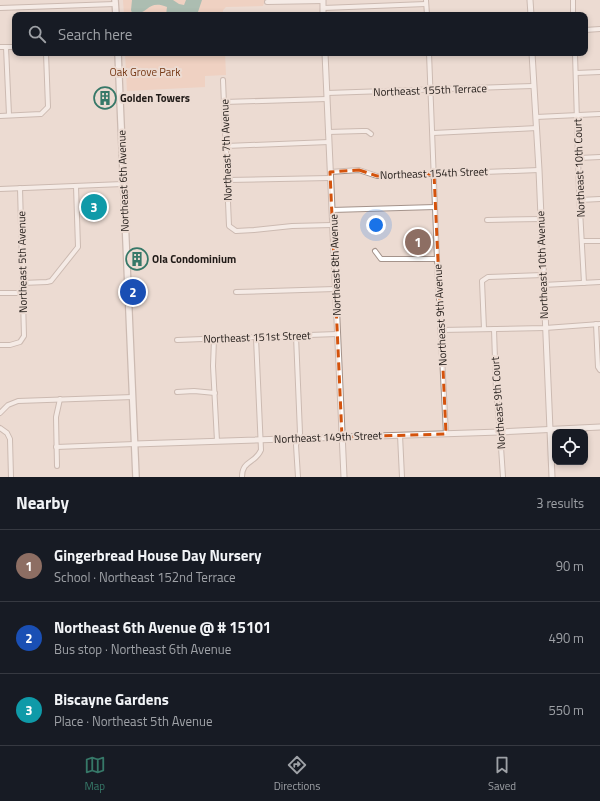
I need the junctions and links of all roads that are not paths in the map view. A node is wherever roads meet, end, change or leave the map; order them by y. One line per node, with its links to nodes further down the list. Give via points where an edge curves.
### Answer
1 (323, 0): 5 (street); 8 (street)
2 (530, 0): 12 (street)
3 (573, 0): 13 (street)
4 (115, 2): 7 (street); 9 (main road)
5 (268, 2)
6 (426, 2): 8 (street); 11 (street)
7 (0, 8)
8 (323, 8): 10 (street)
9 (116, 12)
10 (323, 12)
11 (427, 12)
12 (531, 12)
13 (573, 12)
14 (588, 30): 15 (street)
15 (600, 30)
16 (0, 47): 17 (street)
17 (6, 47): 18 (street); 33 (street)
18 (12, 47)
19 (46, 56): 33 (street, via 48,108 41,114)
20 (118, 56): 50 (main road, Northeast 6th Avenue)
21 (325, 56): 30 (street, Northeast 8th Avenue)
22 (429, 56): 29 (street, Northeast 9th Avenue)
23 (532, 56): 28 (street, Northeast 10th Avenue)
24 (575, 56): 26 (street, Northeast 10th Court)
25 (600, 72): 26 (street)
26 (576, 73): 34 (street, Northeast 10th Court)
27 (223, 80): 31 (street, Northeast 7th Avenue)
28 (533, 86): 29 (street, Northeast 155th Terrace); 36 (street, Northeast 10th Avenue)
29 (430, 90): 30 (street, Northeast 155th Terrace); 39 (street, Northeast 9th Avenue)
30 (327, 96): 31 (street, Northeast 155th Terrace); 38 (street, Northeast 8th Avenue)
31 (224, 102): 42 (street, Northeast 7th Avenue)
32 (600, 114): 34 (street)
33 (8, 115): 35 (street)
34 (577, 115): 36 (street); 44 (street, Northeast 10th Court)
35 (0, 116)
36 (536, 117): 37 (street, Northeast 10th Avenue)
37 (537, 128): 39 (street); 45 (street, Northeast 10th Avenue)
38 (328, 132): 40 (street, via 367,131); 41 (street, Northeast 8th Avenue)
39 (433, 133): 47 (street, Northeast 9th Avenue)
40 (371, 134)
41 (329, 142): 42 (street); 46 (street, Northeast 8th Avenue)
42 (226, 146): 49 (street, Northeast 7th Avenue)
43 (600, 157): 44 (street)
44 (579, 158): 55 (street, Northeast 10th Court)
45 (538, 170): 47 (street, Northeast 154th Street); 58 (street, Northeast 10th Avenue)
46 (330, 172): 47 (street, Northeast 154th Street, via 360,170 377,176); 48 (street, Northeast 8th Avenue)
47 (434, 174): 56 (street, Northeast 9th Avenue)
48 (330, 178): 49 (street); 57 (street, Northeast 8th Avenue)
49 (227, 180): 60 (street, Northeast 7th Avenue, via 229,226 236,231)
50 (123, 184): 51 (street); 88 (main road, Northeast 6th Avenue)
51 (76, 186): 52 (street); 67 (street, via 78,247 51,281)
52 (20, 188): 53 (street); 67 (street, Northeast 5th Avenue)
53 (0, 189)
54 (600, 199): 55 (street)
55 (580, 200): 62 (street, Northeast 10th Court)
56 (436, 207): 57 (street); 64 (street, Northeast 9th Avenue)
57 (332, 210): 60 (street, Northeast 8th Avenue)
58 (541, 219): 59 (street); 65 (street, Northeast 10th Avenue)
59 (487, 220)
60 (332, 225): 70 (street, Northeast 8th Avenue)
61 (600, 241): 62 (street)
62 (582, 242): 68 (street, Northeast 10th Court)
63 (375, 251): 64 (street, via 381,258)
64 (437, 258): 78 (street, Northeast 9th Avenue)
65 (543, 275): 69 (street, Northeast 10th Avenue); 76 (street, via 488,277 482,281)
66 (600, 282): 68 (street)
67 (22, 283): 73 (street, Northeast 5th Avenue)
68 (584, 283): 69 (street)
69 (543, 285): 75 (street, Northeast 10th Avenue)
70 (335, 289): 71 (street); 79 (street, Northeast 8th Avenue)
71 (236, 292)
72 (0, 293): 73 (street)
73 (22, 293): 84 (street, Northeast 5th Avenue, via 24,336 20,342)
74 (598, 324): 75 (street); 85 (street)
75 (545, 328): 77 (street); 93 (street, Northeast 10th Avenue)
76 (484, 329): 77 (street); 78 (street)
77 (494, 329): 94 (street, Northeast 9th Court)
78 (441, 330): 95 (street, Northeast 9th Avenue)
79 (338, 334): 80 (street, Northeast 151st Street); 97 (street, Northeast 8th Avenue)
80 (296, 336): 81 (street, Northeast 151st Street); 98 (street)
81 (256, 338): 82 (street, Northeast 151st Street); 99 (street)
82 (214, 339): 83 (street, Northeast 151st Street); 87 (street)
83 (177, 340)
84 (0, 345)
85 (600, 370)
86 (178, 392): 87 (street)
87 (215, 394): 100 (street)
88 (133, 397): 89 (street); 101 (main road, Northeast 6th Avenue)
89 (60, 399): 90 (street, via 18,401 8,405); 102 (street, via 56,417)
90 (0, 414)
91 (600, 427): 93 (street, Northeast 149th Street)
92 (0, 428): 104 (street, via 10,439)
93 (549, 430): 94 (street, Northeast 149th Street); 111 (street, Northeast 10th Avenue)
94 (500, 432): 95 (street, Northeast 149th Street); 110 (street, Northeast 9th Court)
95 (446, 434): 96 (street, Northeast 149th Street)
96 (400, 435): 97 (street, Northeast 149th Street); 109 (street)
97 (342, 437): 98 (street, Northeast 149th Street); 108 (street, Northeast 8th Avenue)
98 (299, 438): 99 (street, Northeast 149th Street); 107 (street, via 296,445)
99 (260, 440): 100 (street, Northeast 149th Street); 106 (street, via 261,450 246,464 242,470)
100 (217, 441): 101 (street, Northeast 149th Street)
101 (135, 444): 102 (street, Northeast 149th Street); 105 (main road, Northeast 6th Avenue)
102 (56, 446): 103 (street)
103 (57, 466)
104 (11, 477)
105 (136, 477)
106 (242, 477)
107 (298, 477)
108 (344, 477)
109 (402, 477)
110 (502, 477)
111 (552, 477)

